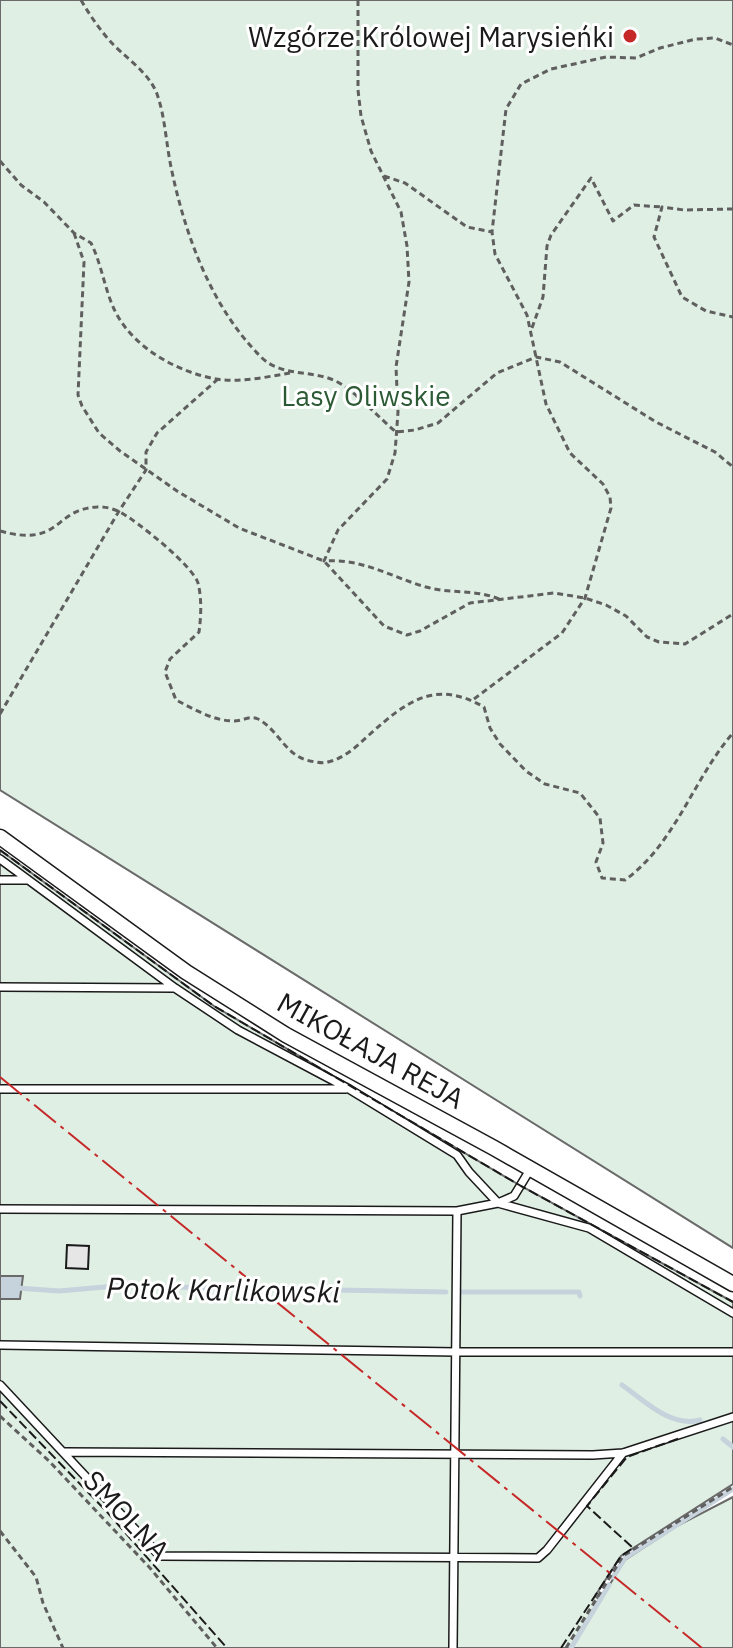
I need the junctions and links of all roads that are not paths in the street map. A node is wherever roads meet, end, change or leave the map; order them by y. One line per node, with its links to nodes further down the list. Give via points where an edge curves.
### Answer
1 (0, 837): 9 (street, MIKOŁAJA REJA, via 186,972 286,1035)
2 (0, 859): 4 (lane)
3 (0, 880): 4 (lane)
4 (28, 880): 6 (lane)
5 (0, 987): 6 (lane)
6 (175, 988): 8 (lane, via 238,1030)
7 (0, 1089): 8 (lane)
8 (349, 1089): 10 (lane, via 457,1155)
9 (531, 1168): 10 (lane, via 514,1196); 13 (street, MIKOŁAJA REJA)
10 (498, 1203): 12 (lane); 14 (lane, via 589,1228)
11 (0, 1209): 12 (lane)
12 (457, 1211): 16 (lane)
13 (733, 1284)
14 (733, 1313)
15 (0, 1345): 16 (lane)
16 (457, 1352): 17 (lane); 22 (lane)
17 (733, 1352)
18 (0, 1385): 20 (lane)
19 (733, 1417): 21 (lane)
20 (65, 1452): 22 (lane); 23 (lane, via 160,1556)
21 (623, 1453): 22 (lane); 23 (lane, via 538,1558)
22 (454, 1454): 23 (lane)
23 (454, 1558): 24 (lane)
24 (453, 1648)

